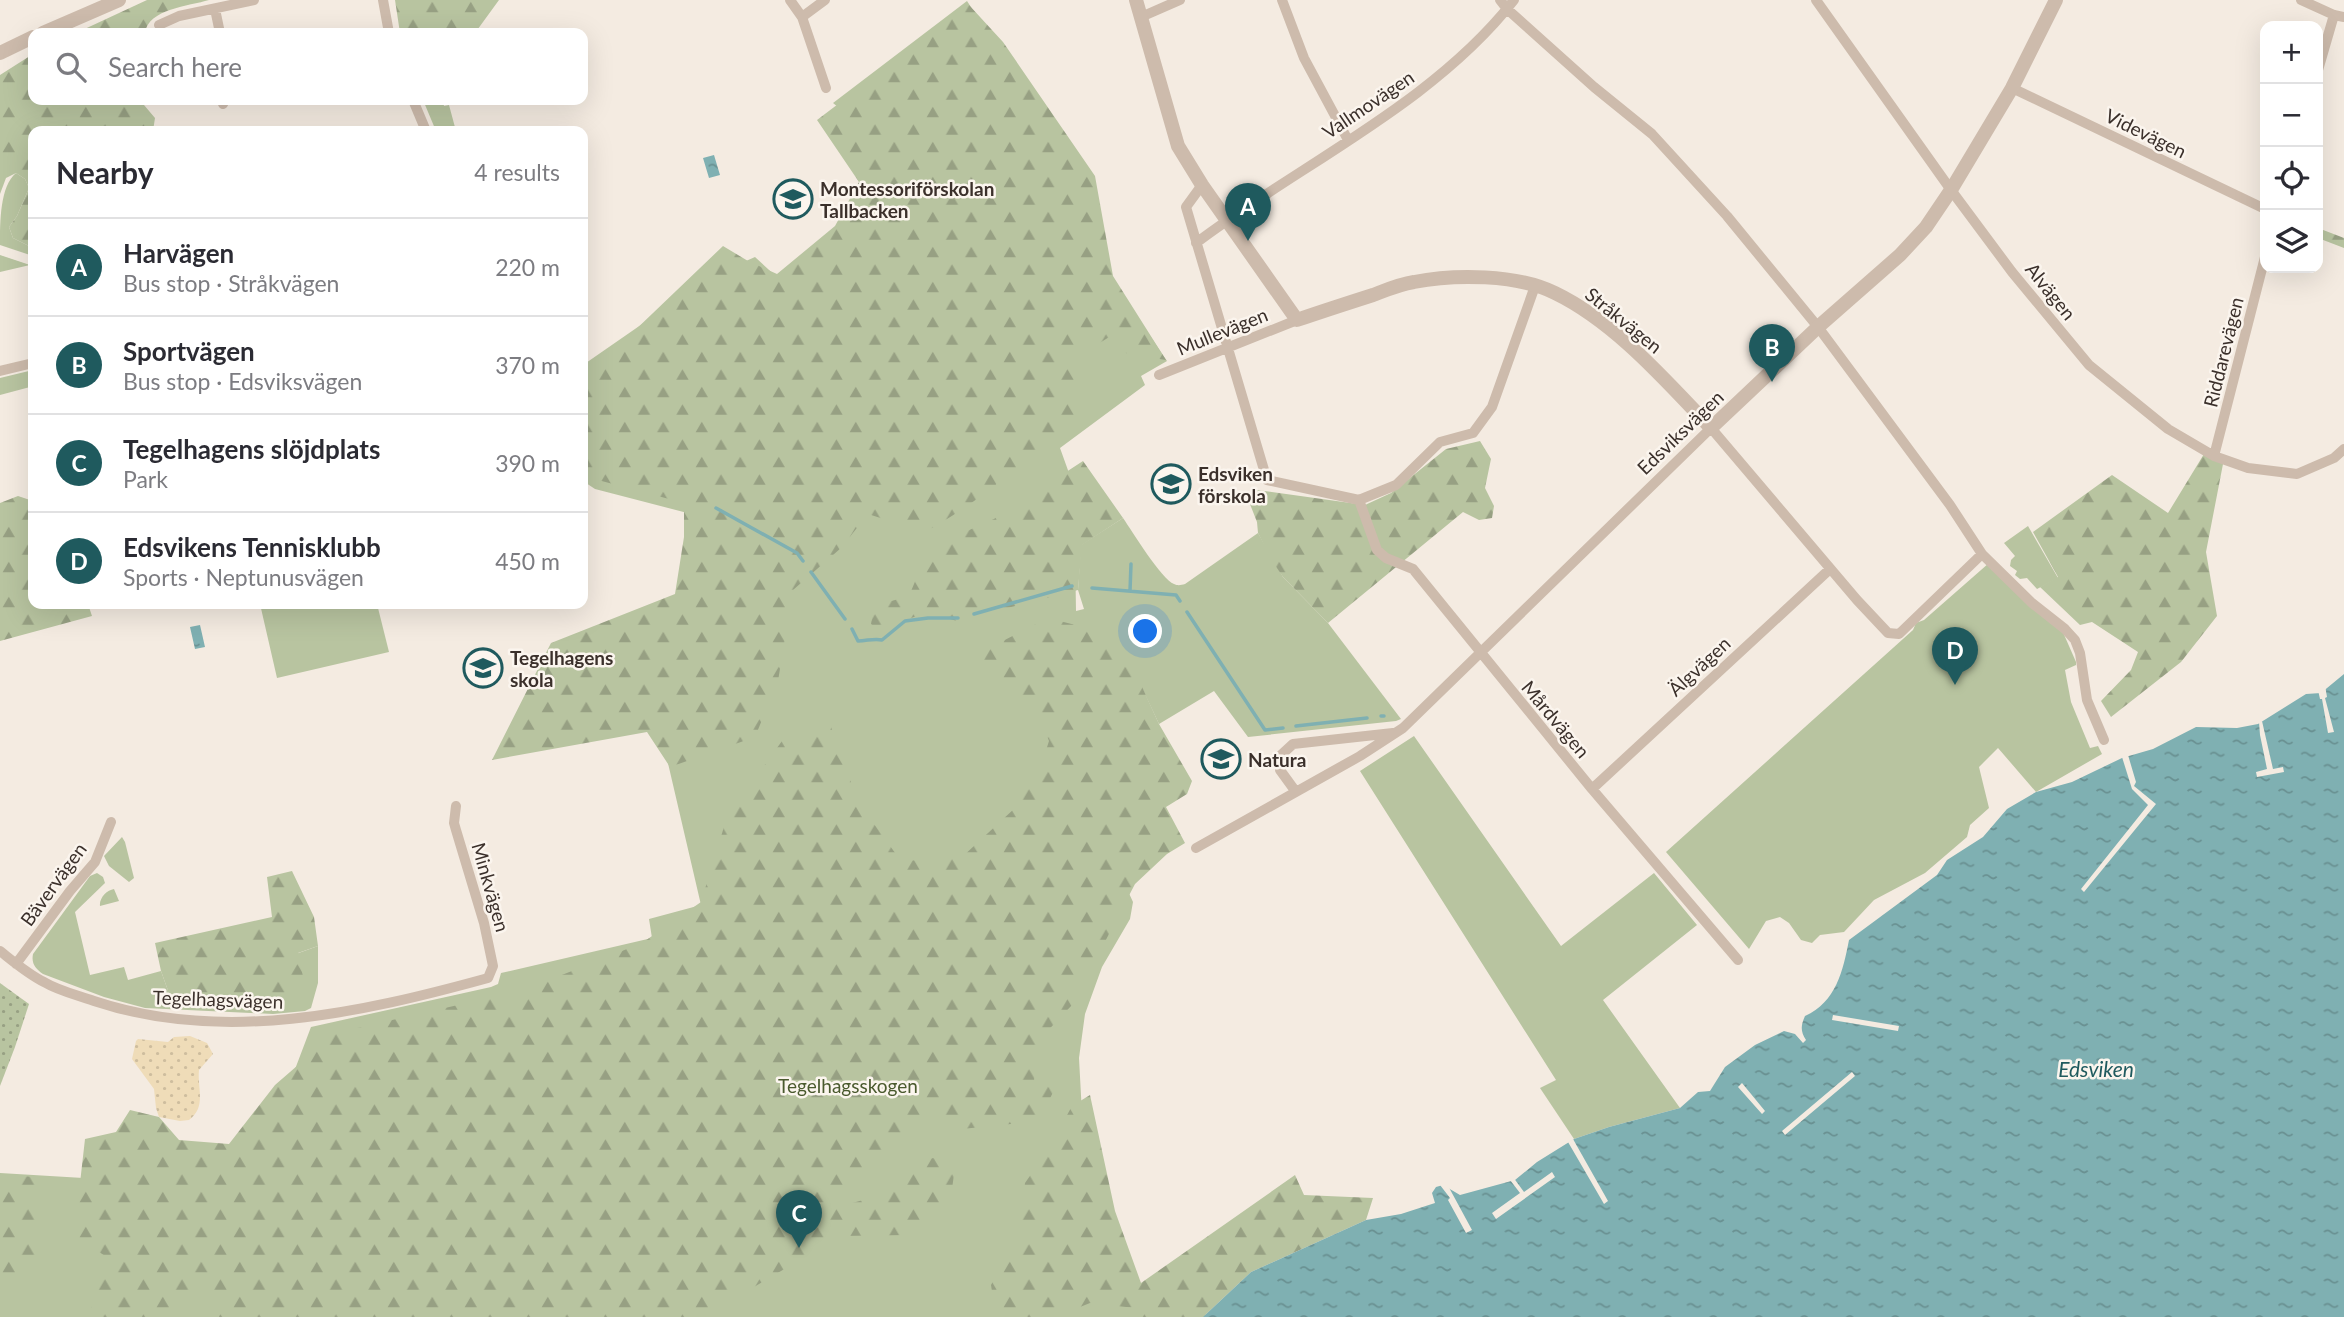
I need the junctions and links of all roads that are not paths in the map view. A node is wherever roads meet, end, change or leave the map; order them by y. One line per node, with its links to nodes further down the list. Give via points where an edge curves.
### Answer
1 (119, 0): 19 (street)
2 (254, 0): 14 (street)
3 (383, 0): 21 (street)
4 (790, 0): 16 (street)
5 (825, 0): 16 (street)
6 (1136, 0): 17 (street)
7 (1180, 0): 17 (street)
8 (1282, 0): 29 (street, via 1304,58)
9 (1816, 0): 31 (street, Alvägen)
10 (2056, 0): 26 (street, Edsviksvägen)
11 (2301, 0): 13 (street)
12 (1507, 3): 29 (street, Vallmovägen, via 1451,67); 38 (street, via 1594,87 1652,134)
13 (2315, 3): 15 (street)
14 (215, 9): 18 (street); 20 (street)
15 (2339, 16): 24 (street)
16 (802, 17): 25 (street)
17 (1141, 17): 30 (street, via 1178,146)
18 (159, 25)
19 (55, 28)
20 (219, 28)
21 (388, 28)
22 (28, 39): 23 (street)
23 (0, 51)
24 (2323, 57)
25 (826, 88)
26 (2012, 88): 31 (street, Edsviksvägen); 32 (street, Videvägen)
27 (415, 105): 28 (street)
28 (424, 126)
29 (1348, 139): 33 (street, Vallmovägen)
30 (1202, 185): 33 (street); 34 (street, via 1186,207)
31 (1951, 190): 38 (street, Edsviksvägen, via 1900,255); 45 (street, Alvägen, via 2089,365 2168,429)
32 (2260, 207)
33 (1226, 220): 34 (street, Vallmovägen); 37 (street)
34 (1196, 243): 39 (street)
35 (2261, 273): 45 (street, Riddarevägen)
36 (1535, 286): 37 (street, Stråkvägen, via 1501,279 1412,282); 43 (street, Stråkvägen, via 1589,312 1646,360); 46 (street, via 1492,407 1473,433 1440,442 1396,485)
37 (1297, 320): 39 (street, Mullevägen)
38 (1818, 327): 43 (street, Edsviksvägen); 47 (street)
39 (1227, 348): 42 (street, Mullevägen); 46 (street, via 1266,480)
40 (28, 364): 41 (street)
41 (0, 371)
42 (1159, 375)
43 (1711, 428): 48 (street, Stråkvägen); 49 (street, Edsviksvägen)
44 (2344, 449): 45 (street, Alvägen, via 2297,474 2248,468)
45 (2214, 456)
46 (1359, 500): 49 (street, Mårdvägen, via 1377,550 1413,569)
47 (1982, 554): 48 (street, Stråkvägen, via 1899,634 1888,633); 51 (street, via 2075,640 2087,700)
48 (1830, 569): 52 (street, Älgvägen)
49 (1480, 654): 50 (street, Edsviksvägen); 52 (street, Mårdvägen)
50 (1395, 733): 53 (street, Edsviksvägen); 53 (street, via 1293,744 1280,756 1280,770)
51 (2104, 740)
52 (1592, 789): 58 (street, Mårdvägen)
53 (1296, 792): 56 (street, Edsviksvägen)
54 (456, 806): 60 (street, Minkvägen, via 456,830 494,966)
55 (111, 822): 59 (street, Bävervägen, via 95,862)
56 (1196, 848)
57 (0, 951): 59 (street, Tegelhagsvägen)
58 (1738, 960)
59 (16, 964): 60 (street, Tegelhagsvägen, via 45,983 117,1009 162,1019 251,1022 311,1018 411,999)
60 (488, 978)

